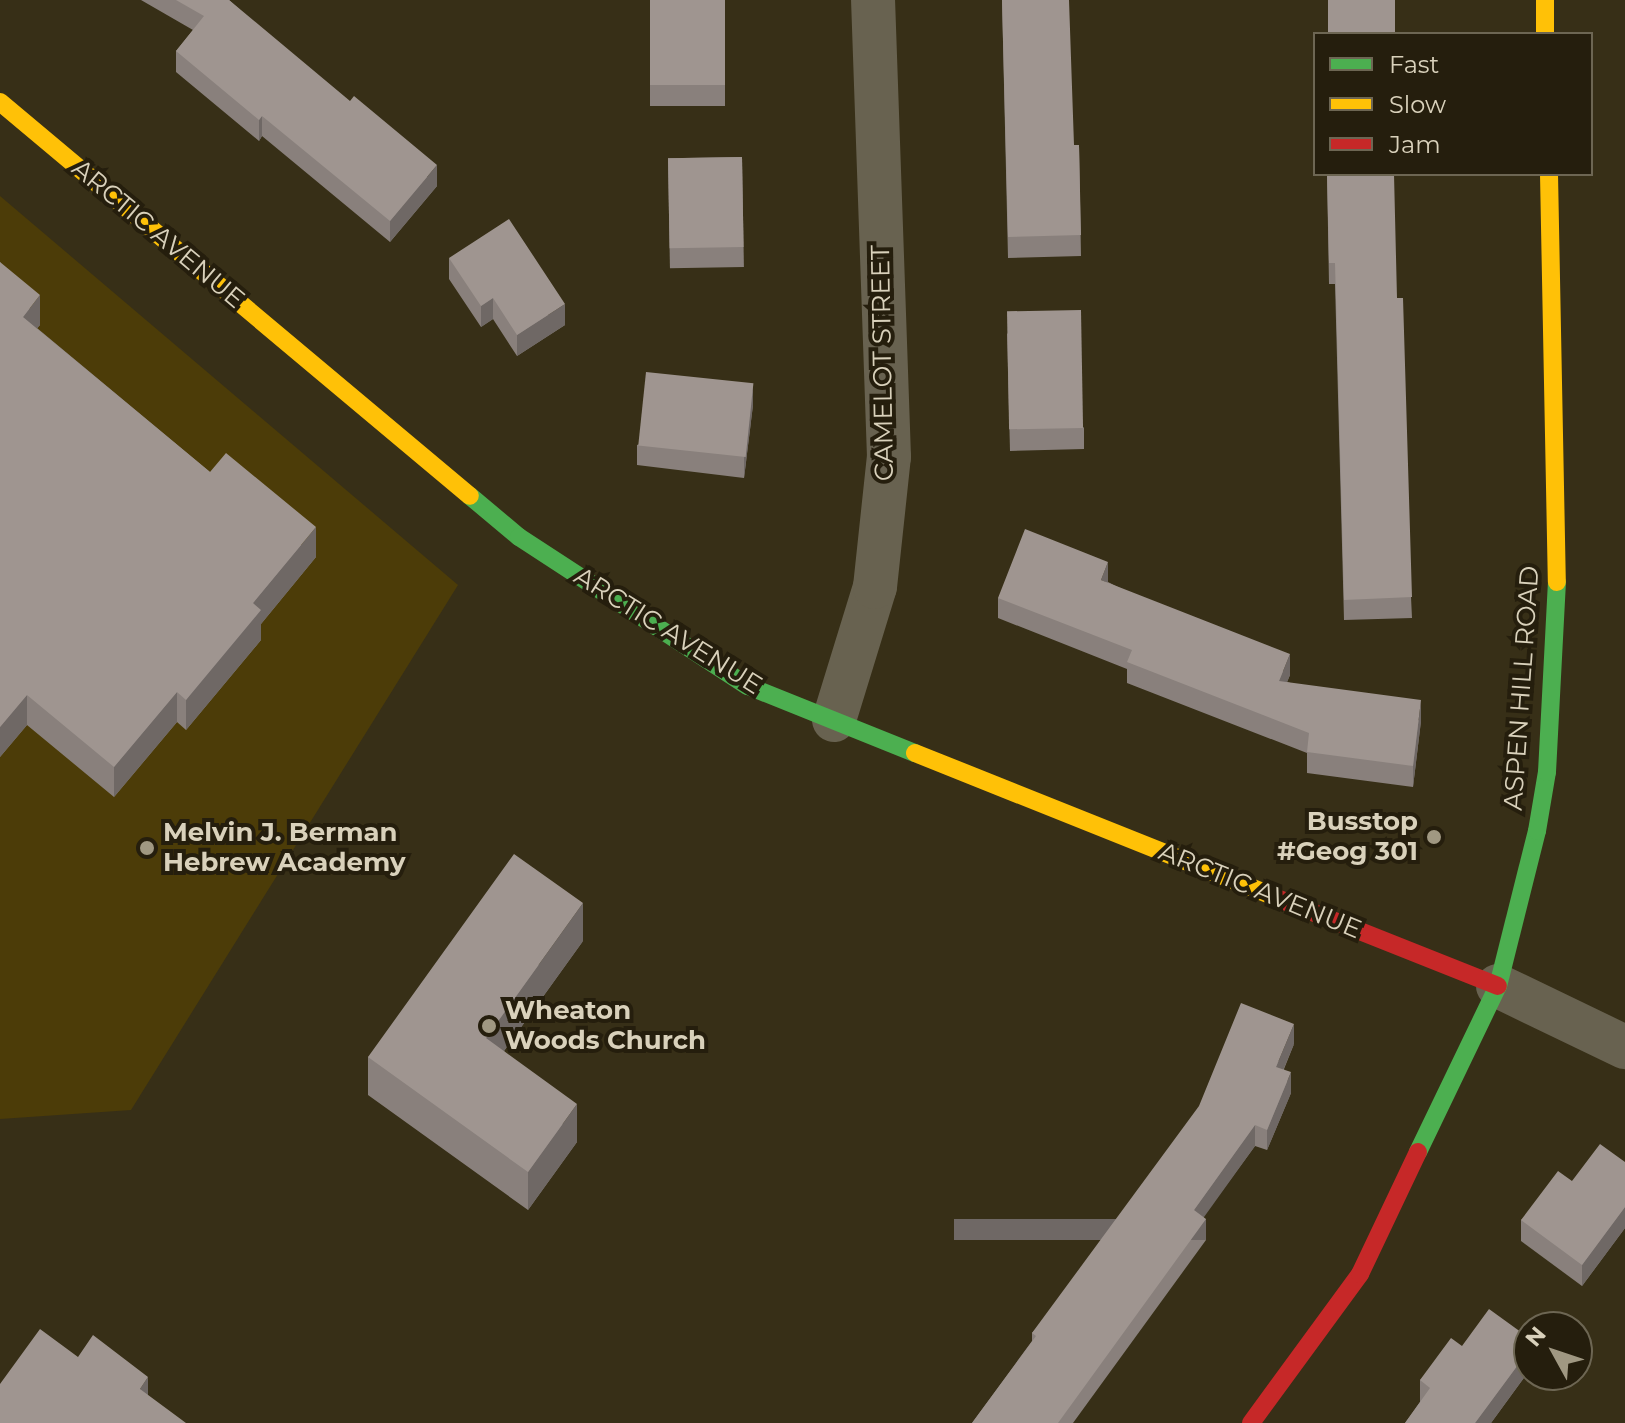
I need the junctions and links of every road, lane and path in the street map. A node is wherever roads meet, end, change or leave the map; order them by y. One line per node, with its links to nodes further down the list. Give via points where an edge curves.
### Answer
1 (873, 0): 6 (street, CAMELOT STREET, via 889,457 875,587)
2 (1545, 0): 3 (street)
3 (1545, 32)
4 (0, 102): 6 (street, ARCTIC AVENUE, via 519,537 748,686)
5 (1549, 176): 7 (street, ASPEN HILL ROAD, via 1559,548 1547,772)
6 (834, 720): 7 (street, ARCTIC AVENUE)
7 (1498, 986): 8 (street, ARCTIC AVENUE); 9 (street, ASPEN HILL ROAD, via 1360,1274)
8 (1625, 1047)
9 (1251, 1423)

